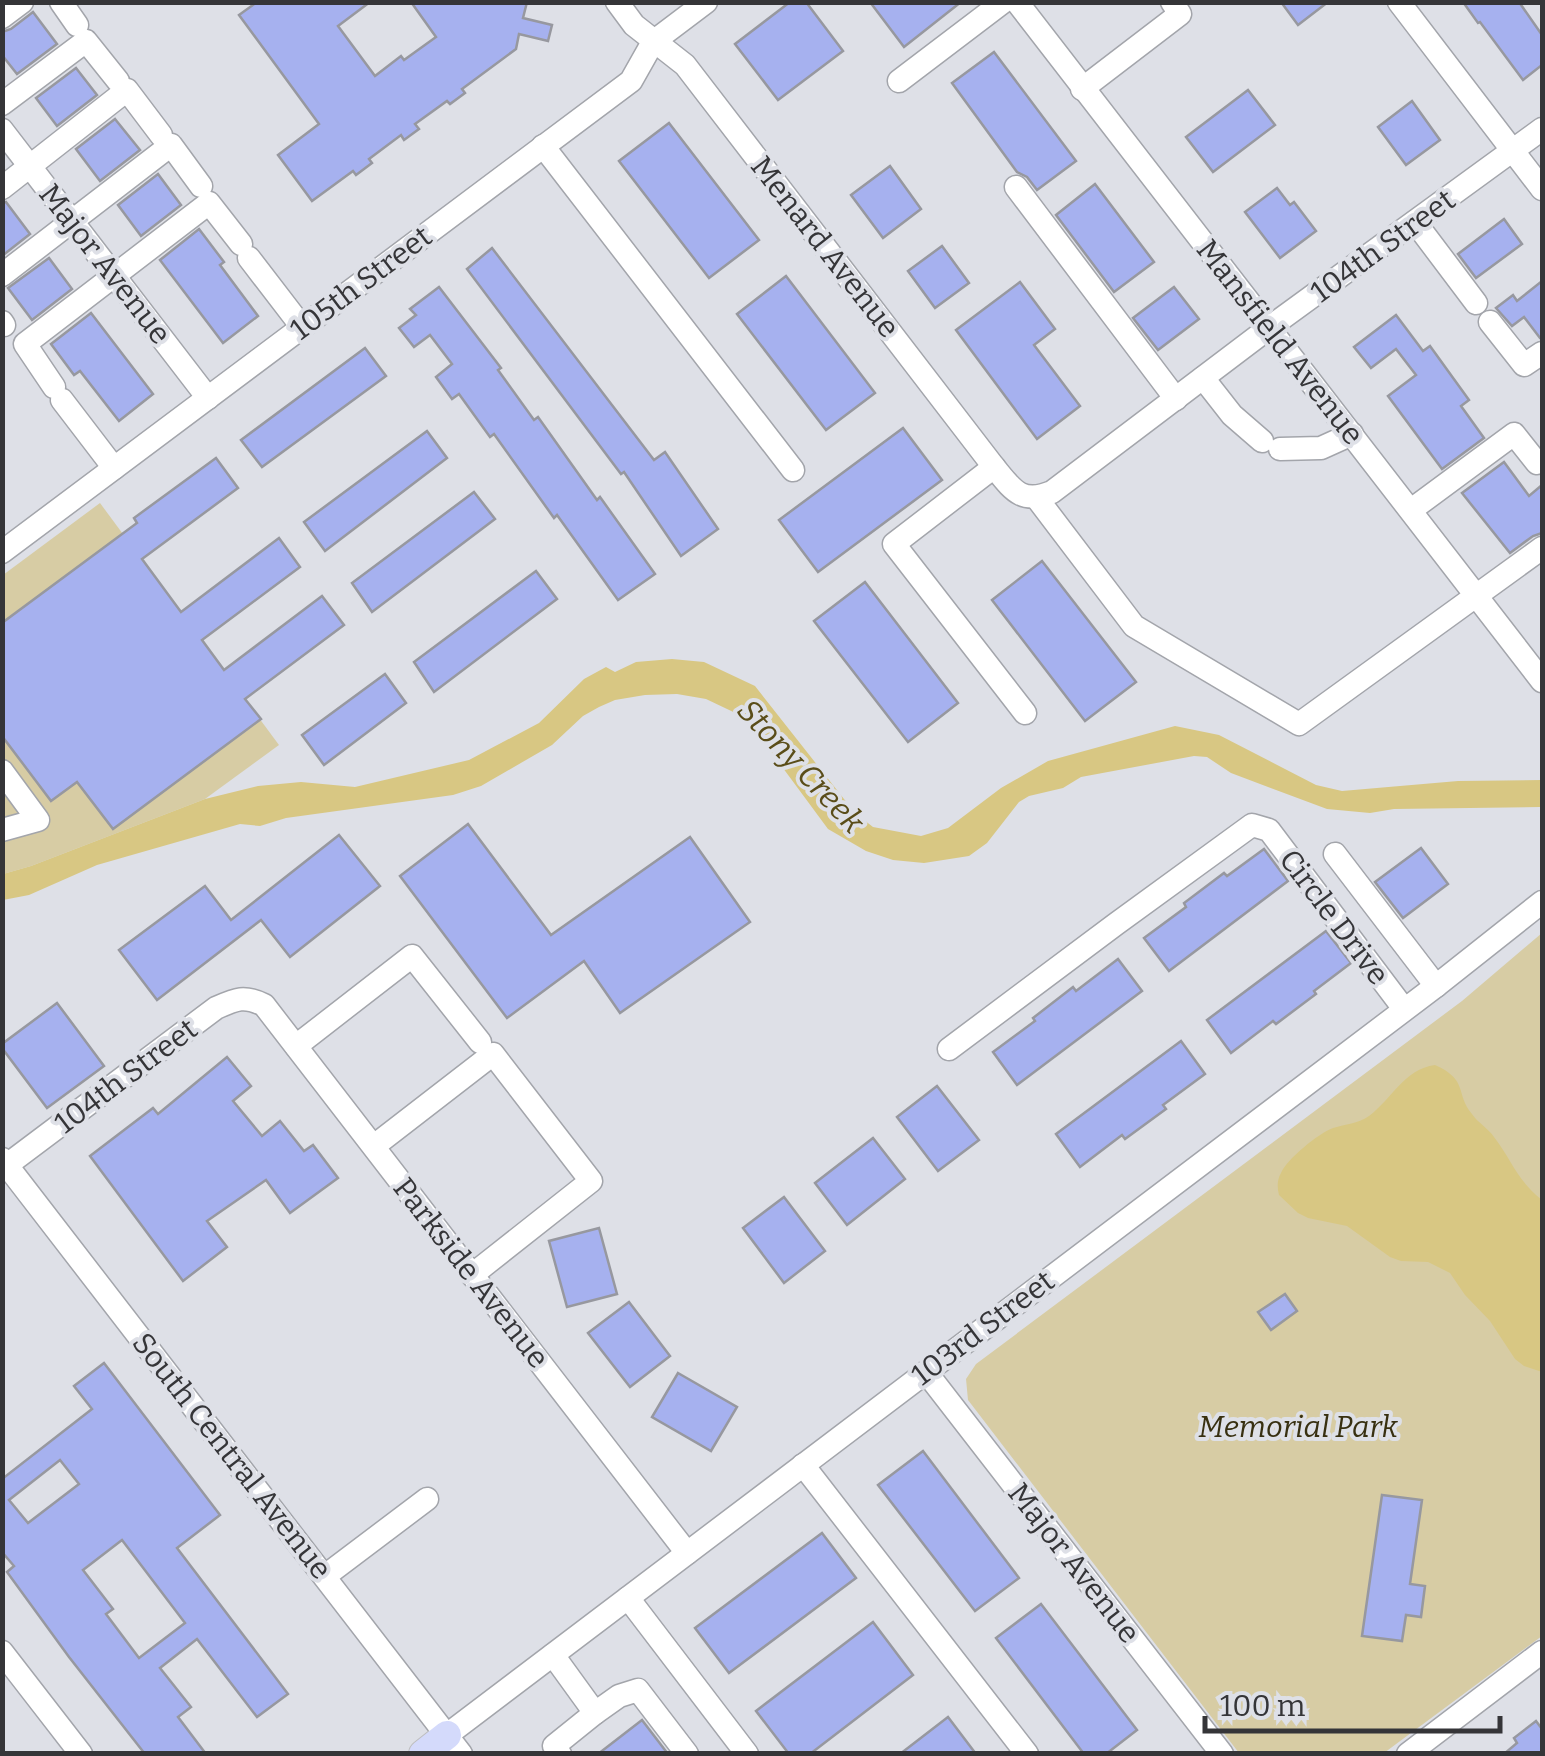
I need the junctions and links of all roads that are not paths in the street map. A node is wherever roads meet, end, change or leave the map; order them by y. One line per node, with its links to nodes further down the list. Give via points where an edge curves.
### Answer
1 (22, 2): 9 (street)
2 (61, 2): 10 (street)
3 (617, 2): 11 (street, Menard Avenue)
4 (706, 2): 11 (street, 105th Street)
5 (1003, 2): 13 (street)
6 (1016, 2): 14 (street, Mansfield Avenue)
7 (1172, 2): 14 (street, via 1180,14)
8 (1398, 2): 20 (street)
9 (2, 17)
10 (77, 25)
11 (653, 42): 19 (street, 105th Street, via 631,81); 40 (street, Menard Avenue, via 685,66)
12 (118, 80): 15 (street, via 86,41)
13 (899, 81)
14 (1082, 90): 33 (street, Mansfield Avenue)
15 (2, 104)
16 (1542, 129): 20 (street, 104th Street)
17 (2, 130): 21 (street, Major Avenue)
18 (161, 135): 21 (street, via 128,90)
19 (544, 146): 32 (street, 105th Street); 42 (street)
20 (1513, 151): 25 (street); 27 (street, 104th Street)
21 (30, 166): 23 (street); 26 (street, Major Avenue)
22 (201, 186): 26 (street, via 171,145)
23 (2, 188)
24 (1016, 188): 37 (street)
25 (1542, 188)
26 (72, 220): 28 (street); 29 (street, Major Avenue)
27 (1415, 222): 30 (street); 33 (street, 104th Street)
28 (2, 275)
29 (114, 275): 32 (street, via 209,202); 36 (street, Major Avenue); 41 (street, via 24,344)
30 (1476, 302)
31 (1490, 322): 34 (street, via 1524,365)
32 (302, 327): 36 (street, 105th Street)
33 (1270, 327): 35 (street, 104th Street); 38 (street, Mansfield Avenue)
34 (1542, 353)
35 (1203, 378): 37 (street, 104th Street); 38 (street, via 1232,415 1271,445 1322,448)
36 (208, 398): 41 (street, 105th Street)
37 (1176, 398): 43 (street, 104th Street, via 1052,492)
38 (1352, 434): 44 (street, Mansfield Avenue)
39 (1537, 463): 44 (street, via 1514,434)
40 (994, 467): 43 (street, Menard Avenue, via 1016,492); 49 (street, via 894,544)
41 (114, 468): 46 (street, 105th Street)
42 (793, 470)
43 (1032, 497): 47 (street, Menard Avenue, via 1134,626 1300,724)
44 (1411, 510): 47 (street, Mansfield Avenue)
45 (1542, 548): 47 (street)
46 (2, 552)
47 (1476, 596): 48 (street, Mansfield Avenue)
48 (1542, 681)
49 (1024, 713)
50 (2, 771): 51 (street, via 38,820)
51 (2, 830)
52 (1335, 854): 54 (street)
53 (1542, 902): 54 (street, 103rd Street)
54 (1436, 986): 56 (street, 103rd Street)
55 (250, 998): 58 (street, Parkside Avenue); 61 (street, 104th Street, via 216,1008)
56 (1404, 1009): 59 (street, Circle Drive, via 1269,830 1252,825); 63 (street, 103rd Street)
57 (480, 1042): 58 (street, via 412,956)
58 (296, 1046): 60 (street, Parkside Avenue)
59 (950, 1049)
60 (374, 1146): 62 (street, Parkside Avenue); 62 (street, via 493,1054 591,1182)
61 (5, 1162): 67 (street, South Central Avenue)
62 (472, 1275): 66 (street, Parkside Avenue)
63 (926, 1372): 64 (street, 103rd Street); 80 (street, Major Avenue)
64 (803, 1464): 66 (street, 103rd Street); 79 (street)
65 (427, 1499): 67 (street)
66 (687, 1553): 68 (street, 103rd Street)
67 (325, 1576): 73 (street, South Central Avenue)
68 (628, 1598): 71 (street, 103rd Street); 78 (street)
69 (2, 1652): 74 (street)
70 (1542, 1652): 81 (street)
71 (553, 1655): 72 (street); 73 (street, 103rd Street)
72 (595, 1713): 76 (street, via 554,1746); 77 (street, via 638,1690)
73 (454, 1744): 75 (main road, 103rd Street)
74 (81, 1754)
75 (423, 1754)
76 (560, 1754)
77 (687, 1754)
78 (747, 1754)
79 (1028, 1754)
80 (1222, 1754)
81 (1408, 1754)

